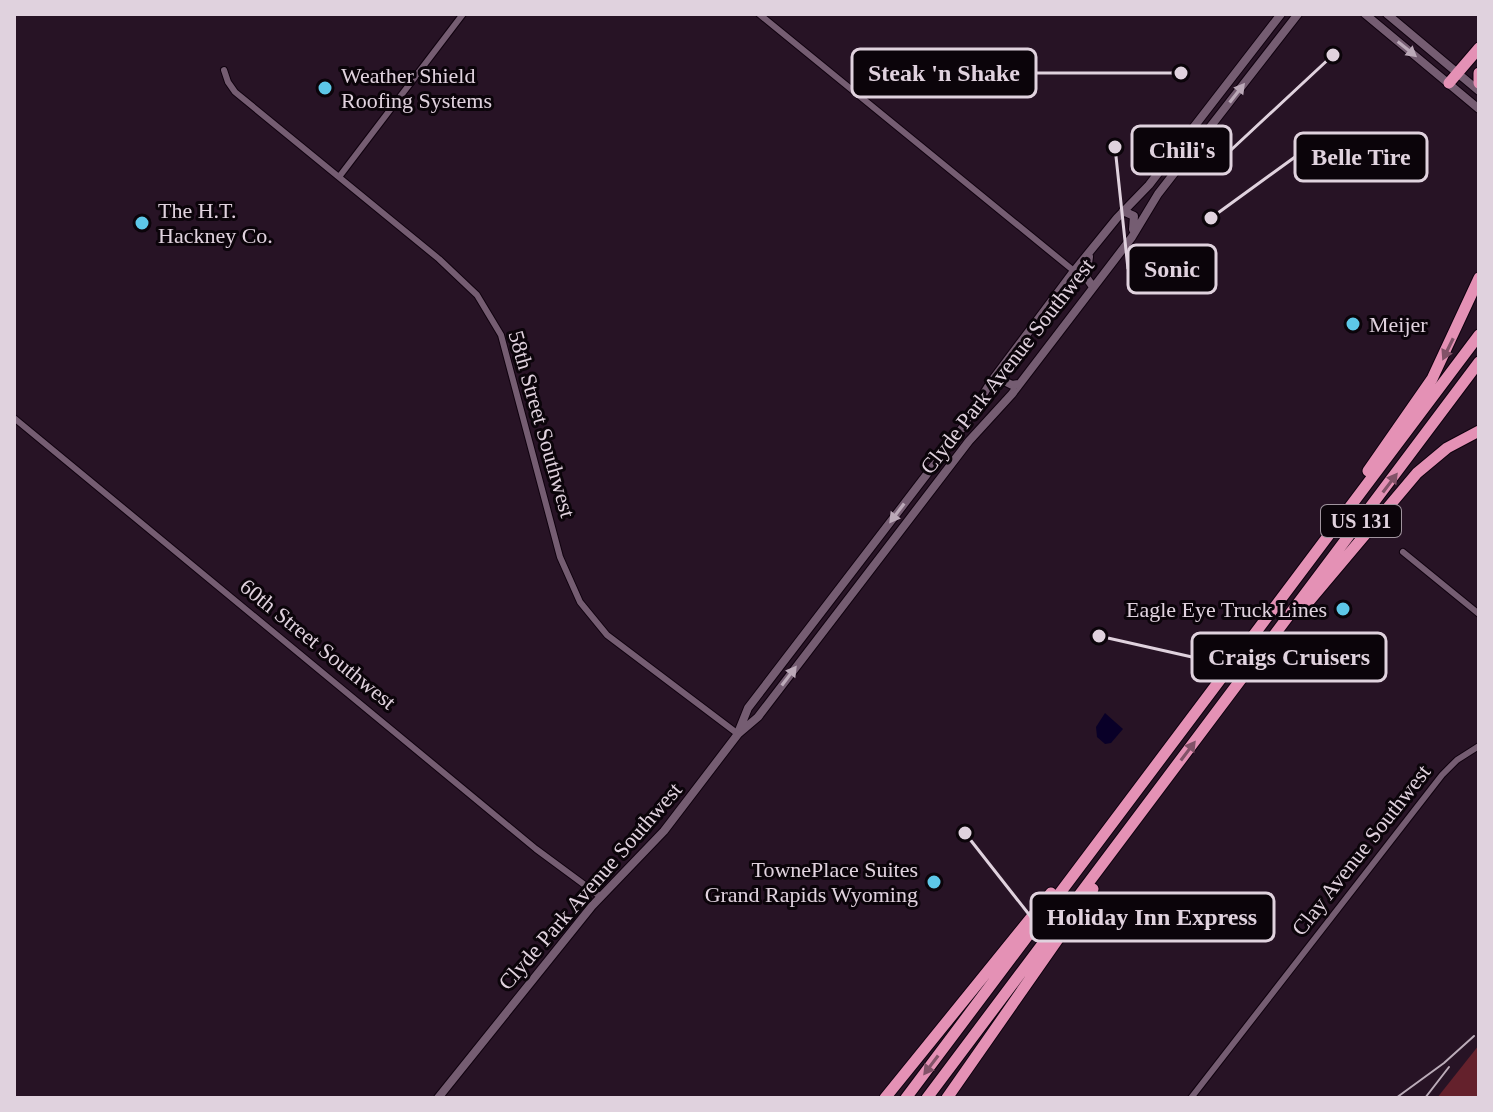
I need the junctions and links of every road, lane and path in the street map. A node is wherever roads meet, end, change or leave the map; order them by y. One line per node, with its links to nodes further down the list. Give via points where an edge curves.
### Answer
1 (463, 14): 15 (street)
2 (759, 14): 19 (street)
3 (1281, 14): 16 (main road, Clyde Park Avenue Southwest, via 1149,185)
4 (1298, 14): 17 (main road, Clyde Park Avenue Southwest, one-way to 4, via 1158,194)
5 (1365, 14): 11 (main road, one-way to 11)
6 (1387, 14): 10 (main road)
7 (1479, 48): 10 (highway)
8 (224, 70): 15 (street, 58th Street Southwest, via 235,92)
9 (1479, 73): 12 (highway)
10 (1458, 74): 11 (highway); 13 (main road)
11 (1449, 83): 14 (main road)
12 (1479, 83)
13 (1479, 91)
14 (1479, 109)
15 (339, 177): 34 (street, 58th Street Southwest, via 459,276 490,313 508,358 560,557 594,623)
16 (1123, 211): 17 (main road, via 1135,218); 18 (main road, Clyde Park Avenue Southwest)
17 (1129, 241): 21 (main road, Clyde Park Avenue Southwest)
18 (1090, 252): 19 (main road, Clyde Park Avenue Southwest); 21 (main road, via 1086,274)
19 (1074, 271): 23 (main road, Clyde Park Avenue Southwest)
20 (1479, 278): 30 (highway, one-way to 30, via 1432,379)
21 (1093, 287): 25 (main road, Clyde Park Avenue Southwest)
22 (1479, 335): 30 (highway, US 131)
23 (1007, 361): 25 (main road, via 1004,379); 28 (main road, Clyde Park Avenue Southwest)
24 (1479, 362): 33 (highway, US 131, one-way to 24)
25 (1019, 384): 29 (main road, Clyde Park Avenue Southwest)
26 (14, 418): 38 (street, 60th Street Southwest)
27 (1479, 431): 33 (highway, via 1447,448 1410,480)
28 (944, 451): 29 (main road, via 940,465); 34 (main road, Clyde Park Avenue Southwest, one-way to 34, via 748,708)
29 (945, 473): 34 (main road, Clyde Park Avenue Southwest, one-way to 29, via 758,717)
30 (1342, 518): 35 (highway, US 131)
31 (1403, 552): 32 (street)
32 (1479, 614)
33 (1242, 679): 37 (highway, US 131, one-way to 33)
34 (738, 734): 38 (main road, Clyde Park Avenue Southwest, via 671,823)
35 (1180, 734): 40 (highway); 41 (highway, US 131, one-way to 41)
36 (1479, 746): 44 (street, Clay Avenue Southwest, via 1442,775)
37 (1141, 813): 42 (highway, US 131); 43 (highway)
38 (601, 897): 39 (main road, Clyde Park Avenue Southwest)
39 (438, 1098)
40 (887, 1098)
41 (906, 1098)
42 (927, 1098)
43 (947, 1098)
44 (1191, 1098)

